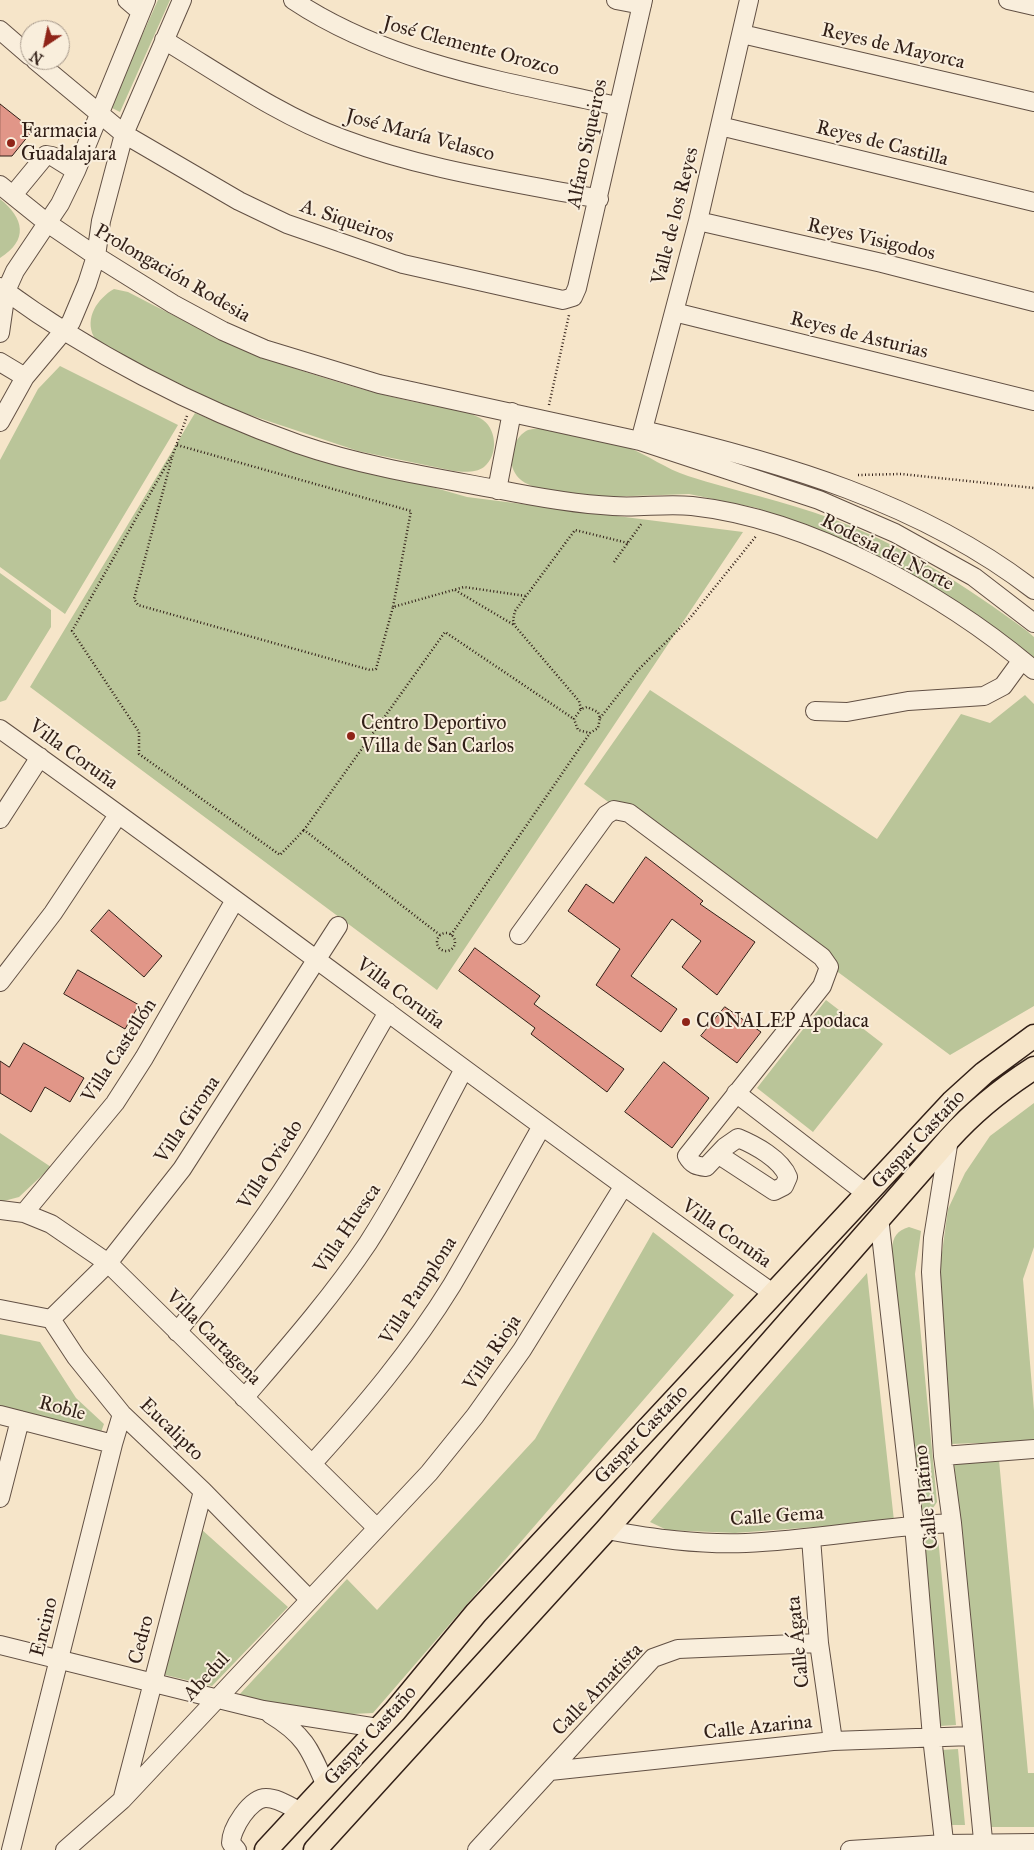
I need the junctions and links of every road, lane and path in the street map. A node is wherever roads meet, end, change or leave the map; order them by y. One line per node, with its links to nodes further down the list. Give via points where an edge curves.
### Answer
1 (127, 0): 8 (street)
2 (182, 0): 12 (street)
3 (293, 0): 16 (street, José Clemente Orozco, via 358,36 412,56)
4 (616, 0): 7 (street)
5 (750, 0): 11 (street, Valle de los Reyes)
6 (1008, 0): 9 (street)
7 (642, 2): 16 (street, Alfaro Siqueiros)
8 (144, 6): 17 (street)
9 (1034, 6)
10 (0, 30): 13 (street)
11 (742, 34): 15 (street, Reyes de Mayorca); 18 (street, Valle de los Reyes)
12 (164, 40): 19 (street); 22 (street, José María Velasco, via 280,110 343,139 440,168)
13 (20, 47)
14 (47, 70): 17 (street, A. Siqueiros)
15 (1034, 102)
16 (617, 106): 22 (street, Alfaro Siqueiros)
17 (99, 115): 19 (street, A. Siqueiros); 20 (street)
18 (720, 126): 23 (street, Reyes de Castilla); 24 (street, Valle de los Reyes)
19 (124, 134): 26 (street, via 101,221); 28 (street, A. Siqueiros, via 239,201 288,224 403,264 564,300)
20 (76, 171): 21 (street, via 52,156 46,156); 25 (street, via 60,204)
21 (6, 190): 25 (street, Prolongación Rodesia)
22 (599, 199): 28 (street, Alfaro Siqueiros, via 578,288)
23 (1034, 202)
24 (698, 221): 29 (street, Reyes Visigodos); 30 (street, Valle de los Reyes)
25 (46, 222): 26 (street, Prolongación Rodesia); 27 (street)
26 (96, 256): 31 (street, via 71,322); 37 (street, Prolongación Rodesia, via 174,304 264,349 380,384)
27 (3, 289): 31 (street); 32 (street)
28 (573, 297): 38 (path)
29 (1034, 302)
30 (674, 312): 36 (street, Reyes de Asturias); 40 (street, Valle de los Reyes)
31 (65, 329): 34 (street); 35 (street)
32 (0, 333)
33 (0, 362): 34 (street)
34 (25, 377): 39 (street)
35 (193, 400): 41 (path); 45 (street, via 300,445 366,463)
36 (1034, 401)
37 (512, 412): 38 (street, Rodesia del Norte); 45 (street)
38 (546, 419): 40 (street, Rodesia del Norte)
39 (0, 422)
40 (641, 436): 43 (street, via 738,452); 54 (street, Rodesia del Norte, via 818,500 895,533 974,577)
41 (176, 445): 42 (path); 53 (path, via 411,511)
42 (173, 454): 53 (path, via 134,599 138,605 370,670 376,669); 66 (path, via 72,631 139,732 138,754 280,855)
43 (833, 483): 44 (path, via 862,474 901,474); 51 (street, via 905,512 975,551)
44 (1034, 488)
45 (497, 490): 46 (street, Rodesia del Norte, via 572,502)
46 (654, 505): 47 (street, Rodesia del Norte, via 721,510); 48 (path)
47 (768, 522): 56 (street, Rodesia del Norte, via 813,538 890,574 930,596); 60 (path, via 690,618 638,670)
48 (628, 543): 49 (path); 52 (path, via 576,530)
49 (614, 562)
50 (455, 590): 52 (path, via 464,587); 53 (path); 55 (path)
51 (1034, 590)
52 (526, 596): 55 (path, via 515,611)
53 (393, 607)
54 (1034, 623)
55 (515, 626): 57 (path, via 579,701)
56 (1028, 665): 58 (street, via 1003,686 984,696 908,700 847,712)
57 (581, 709): 59 (path); 60 (path, via 593,708)
58 (815, 711)
59 (574, 718): 62 (path, via 578,730); 66 (path, via 444,632)
60 (600, 718): 62 (path, via 598,728)
61 (0, 729): 63 (street, Villa Coruña)
62 (590, 733): 70 (path)
63 (40, 757): 64 (street, Villa Coruña); 65 (street)
64 (118, 815): 67 (street, Villa Coruña); 73 (street, via 53,913)
65 (0, 819)
66 (304, 830): 69 (path)
67 (235, 900): 72 (street, Villa Coruña); 85 (street, Villa Castellón, via 115,1103)
68 (338, 926): 72 (street, Villa Girona)
69 (440, 935): 70 (path); 70 (path, via 438,946 445,950 454,945)
70 (451, 935)
71 (519, 935): 78 (street, via 606,815 614,810 629,813 822,957 829,967 822,986)
72 (316, 958): 74 (street, Villa Coruña); 87 (street, Villa Girona, via 182,1169)
73 (0, 982)
74 (388, 1012): 77 (street, Villa Coruña); 91 (street, Villa Oviedo, via 308,1151 222,1276)
75 (1034, 1036): 83 (main road, Gaspar Castaño, via 984,1073 952,1102)
76 (1034, 1068): 80 (main road, Gaspar Castaño, via 998,1092)
77 (464, 1069): 79 (street, Villa Coruña); 92 (street, Villa Huesca, via 400,1190 367,1244 312,1318)
78 (736, 1093): 81 (street, via 687,1156 690,1162 706,1167); 83 (street)
79 (542, 1126): 82 (street, Villa Coruña); 99 (street, Villa Pamplona, via 451,1285 401,1359 358,1414)
80 (949, 1139): 86 (main road, Gaspar Castaño); 98 (street, Calle Platino, via 931,1272)
81 (719, 1155)
82 (623, 1187): 88 (street, Villa Coruña); 104 (street, Villa Rioja, via 522,1350 480,1409 429,1473)
83 (867, 1194): 88 (main road, Gaspar Castaño)
84 (0, 1210): 85 (street, Villa Cartagena)
85 (24, 1214): 87 (street, Villa Cartagena, via 51,1224)
86 (879, 1217): 103 (street, Calle Platino); 105 (main road, Gaspar Castaño)
87 (108, 1263): 90 (street, Villa Girona); 91 (street, Villa Cartagena)
88 (774, 1294): 114 (main road, Gaspar Castaño, via 476,1613)
89 (0, 1310): 90 (street)
90 (50, 1319): 94 (street, Eucalipto)
91 (177, 1332): 92 (street, Villa Cartagena)
92 (244, 1398): 99 (street, Villa Cartagena)
93 (0, 1414): 95 (street, Roble)
94 (122, 1414): 96 (street, Encino); 100 (street, Eucalipto)
95 (20, 1420): 96 (street, Roble); 101 (street)
96 (113, 1444): 110 (street, Encino)
97 (1034, 1449): 98 (street)
98 (942, 1456): 102 (street, Calle Platino)
99 (312, 1464): 104 (street, Villa Cartagena)
100 (203, 1491): 107 (street, Eucalipto); 111 (street, Cedro)
101 (0, 1498)
102 (952, 1523): 103 (street, Calle Gema); 117 (street, Calle Platino)
103 (914, 1525): 106 (street, Calle Gema); 118 (street, Calle Platino)
104 (377, 1528): 107 (street, Abedul)
105 (606, 1530): 106 (street, Calle Gema, via 697,1542 744,1543); 116 (main road, Gaspar Castaño)
106 (811, 1538): 108 (street, Calle Ágata)
107 (309, 1599): 112 (street, Abedul)
108 (819, 1643): 119 (street, Calle Ágata); 120 (street, Calle Amatista, via 678,1649 653,1658)
109 (0, 1645): 110 (street)
110 (58, 1658): 111 (street); 127 (street, Encino)
111 (152, 1682): 112 (street); 122 (street, Cedro)
112 (217, 1698): 113 (street); 122 (street, Abedul)
113 (263, 1710): 115 (street); 121 (street, via 300,1735 310,1748)
114 (395, 1711): 115 (main road, Gaspar Castaño); 116 (main road)
115 (378, 1728): 121 (main road, Gaspar Castaño)
116 (423, 1730): 131 (main road, Gaspar Castaño)
117 (972, 1736): 118 (street, Calle Azarina); 125 (street, Calle Platino)
118 (932, 1737): 119 (street, Calle Azarina); 126 (street, Calle Platino)
119 (833, 1741): 120 (street, Calle Azarina)
120 (550, 1771): 132 (street, Calle Amatista)
121 (326, 1786): 123 (main road, Gaspar Castaño)
122 (122, 1800): 128 (street, Abedul)
123 (300, 1811): 129 (street, via 280,1801 264,1798 255,1802 231,1833 231,1843); 130 (main road, Gaspar Castaño)
124 (1034, 1843): 125 (street)
125 (984, 1846): 126 (street)
126 (945, 1847): 133 (street)
127 (11, 1850)
128 (64, 1850)
129 (237, 1850)
130 (266, 1850)
131 (315, 1850)
132 (477, 1850)
133 (850, 1850)

